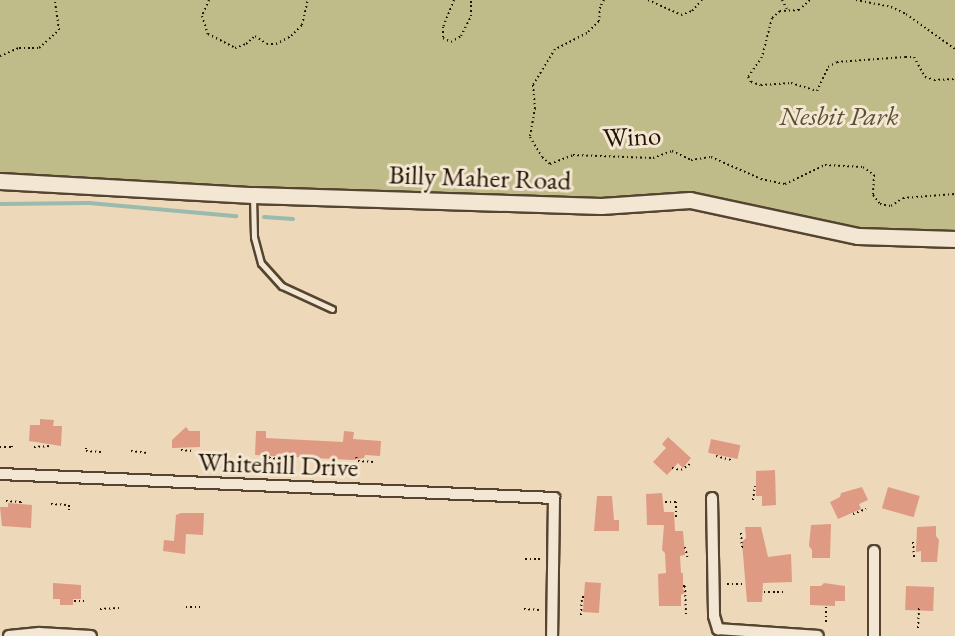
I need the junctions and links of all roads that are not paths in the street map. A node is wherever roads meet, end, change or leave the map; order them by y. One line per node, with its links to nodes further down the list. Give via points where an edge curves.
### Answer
1 (0, 181): 2 (main road, Billy Maher Road)
2 (253, 195): 3 (main road, Billy Maher Road, via 601,206 690,200 858,236); 4 (lane, via 254,237 261,263 282,286)
3 (955, 239)
4 (332, 309)
5 (0, 474): 11 (street, Whitehill Drive, via 554,498)
6 (712, 498): 12 (street, via 714,616 718,629)
7 (874, 550): 13 (street)
8 (9, 636): 9 (street)
9 (72, 636): 10 (street)
10 (91, 636)
11 (552, 636)
12 (818, 636)
13 (874, 636)

